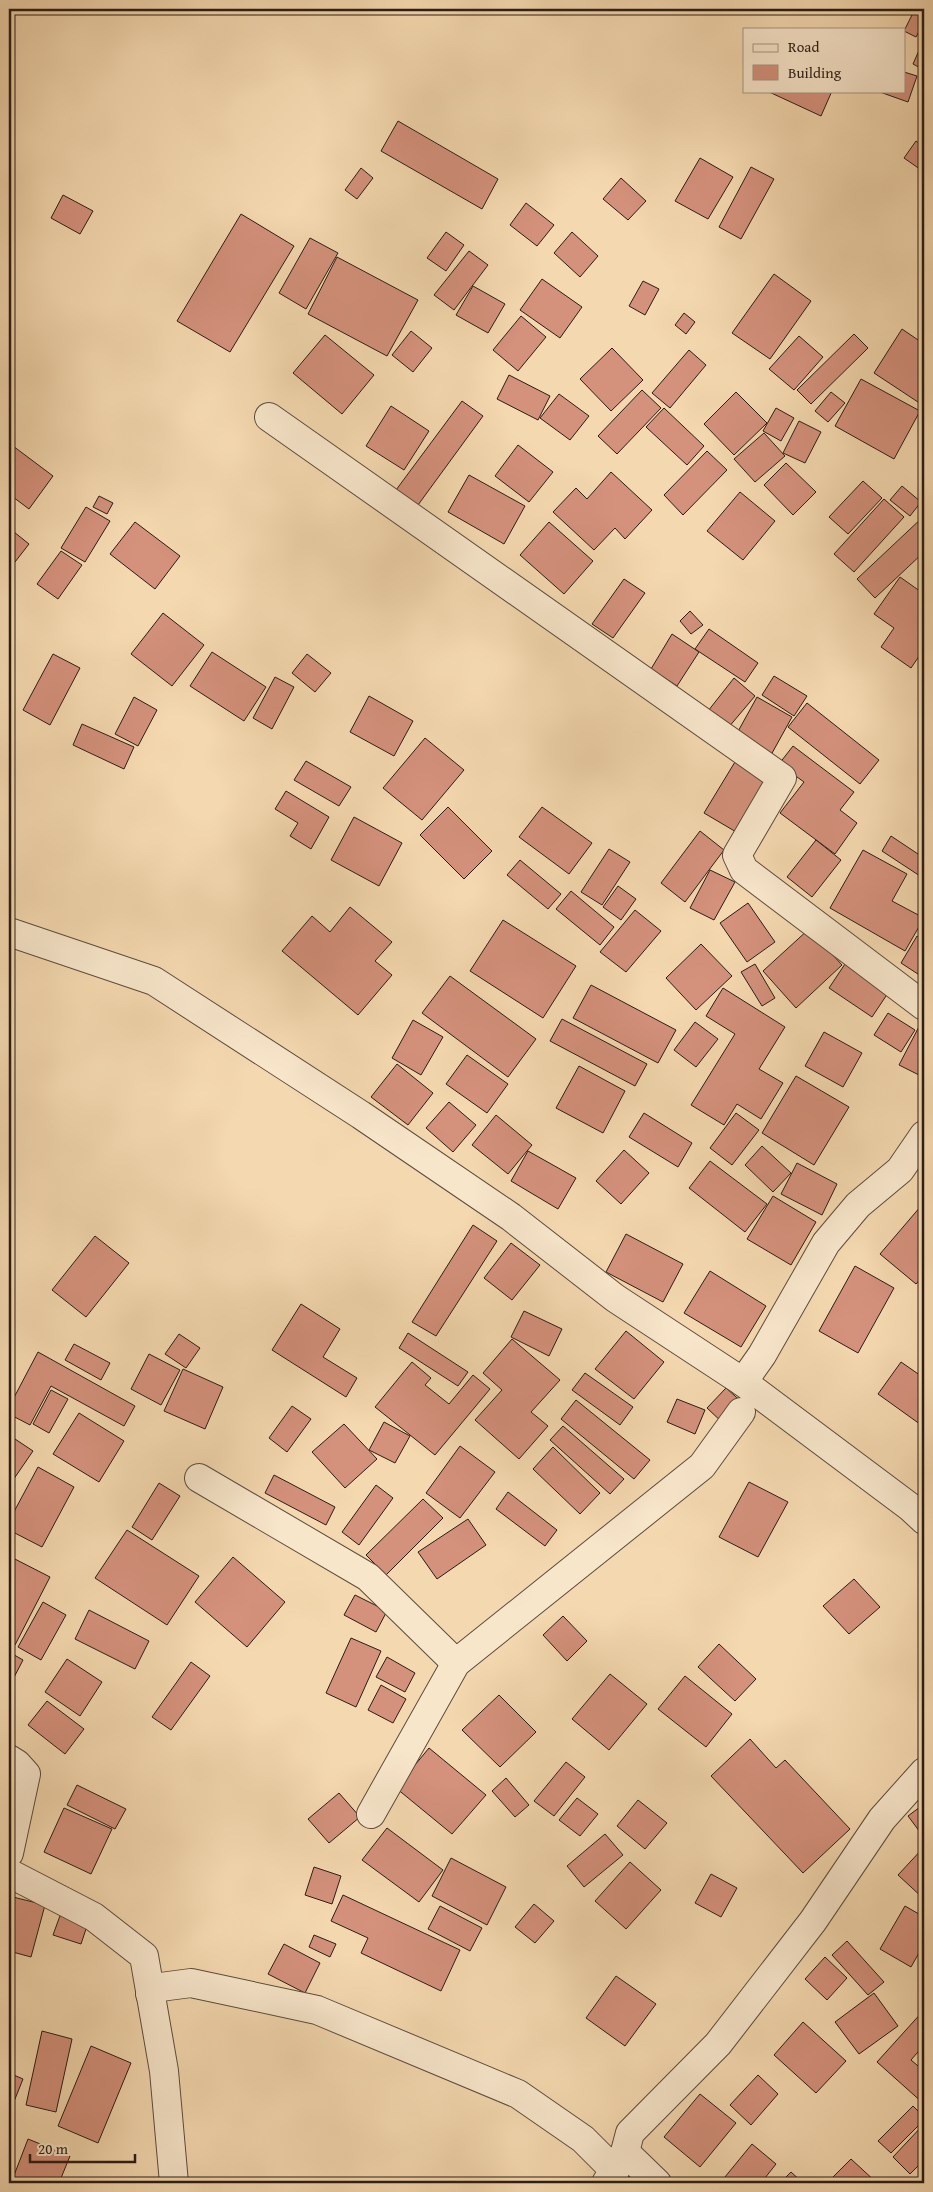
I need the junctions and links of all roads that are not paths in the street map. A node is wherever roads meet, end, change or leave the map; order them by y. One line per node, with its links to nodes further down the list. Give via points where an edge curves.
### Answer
1 (269, 417): 3 (street, via 782,778 737,855 744,870)
2 (9, 932): 5 (street, via 154,981 511,1217 615,1298)
3 (924, 1006)
4 (924, 1135): 5 (street, via 900,1170 858,1205 826,1243)
5 (743, 1382): 8 (street)
6 (741, 1412): 9 (street, via 702,1466)
7 (199, 1478): 9 (street, via 368,1576)
8 (924, 1520)
9 (456, 1663): 12 (street)
10 (9, 1759): 13 (street, via 26,1774)
11 (924, 1772): 16 (street, via 882,1819 813,1921 718,2044 630,2134)
12 (371, 1814)
13 (9, 1853)
14 (9, 1873): 15 (street, via 94,1916 144,1956)
15 (152, 1996): 16 (street, via 153,1988 191,1983 317,2010 518,2094 583,2139); 17 (street, via 164,2072)
16 (616, 2169): 18 (street)
17 (174, 2183)
18 (657, 2183)

